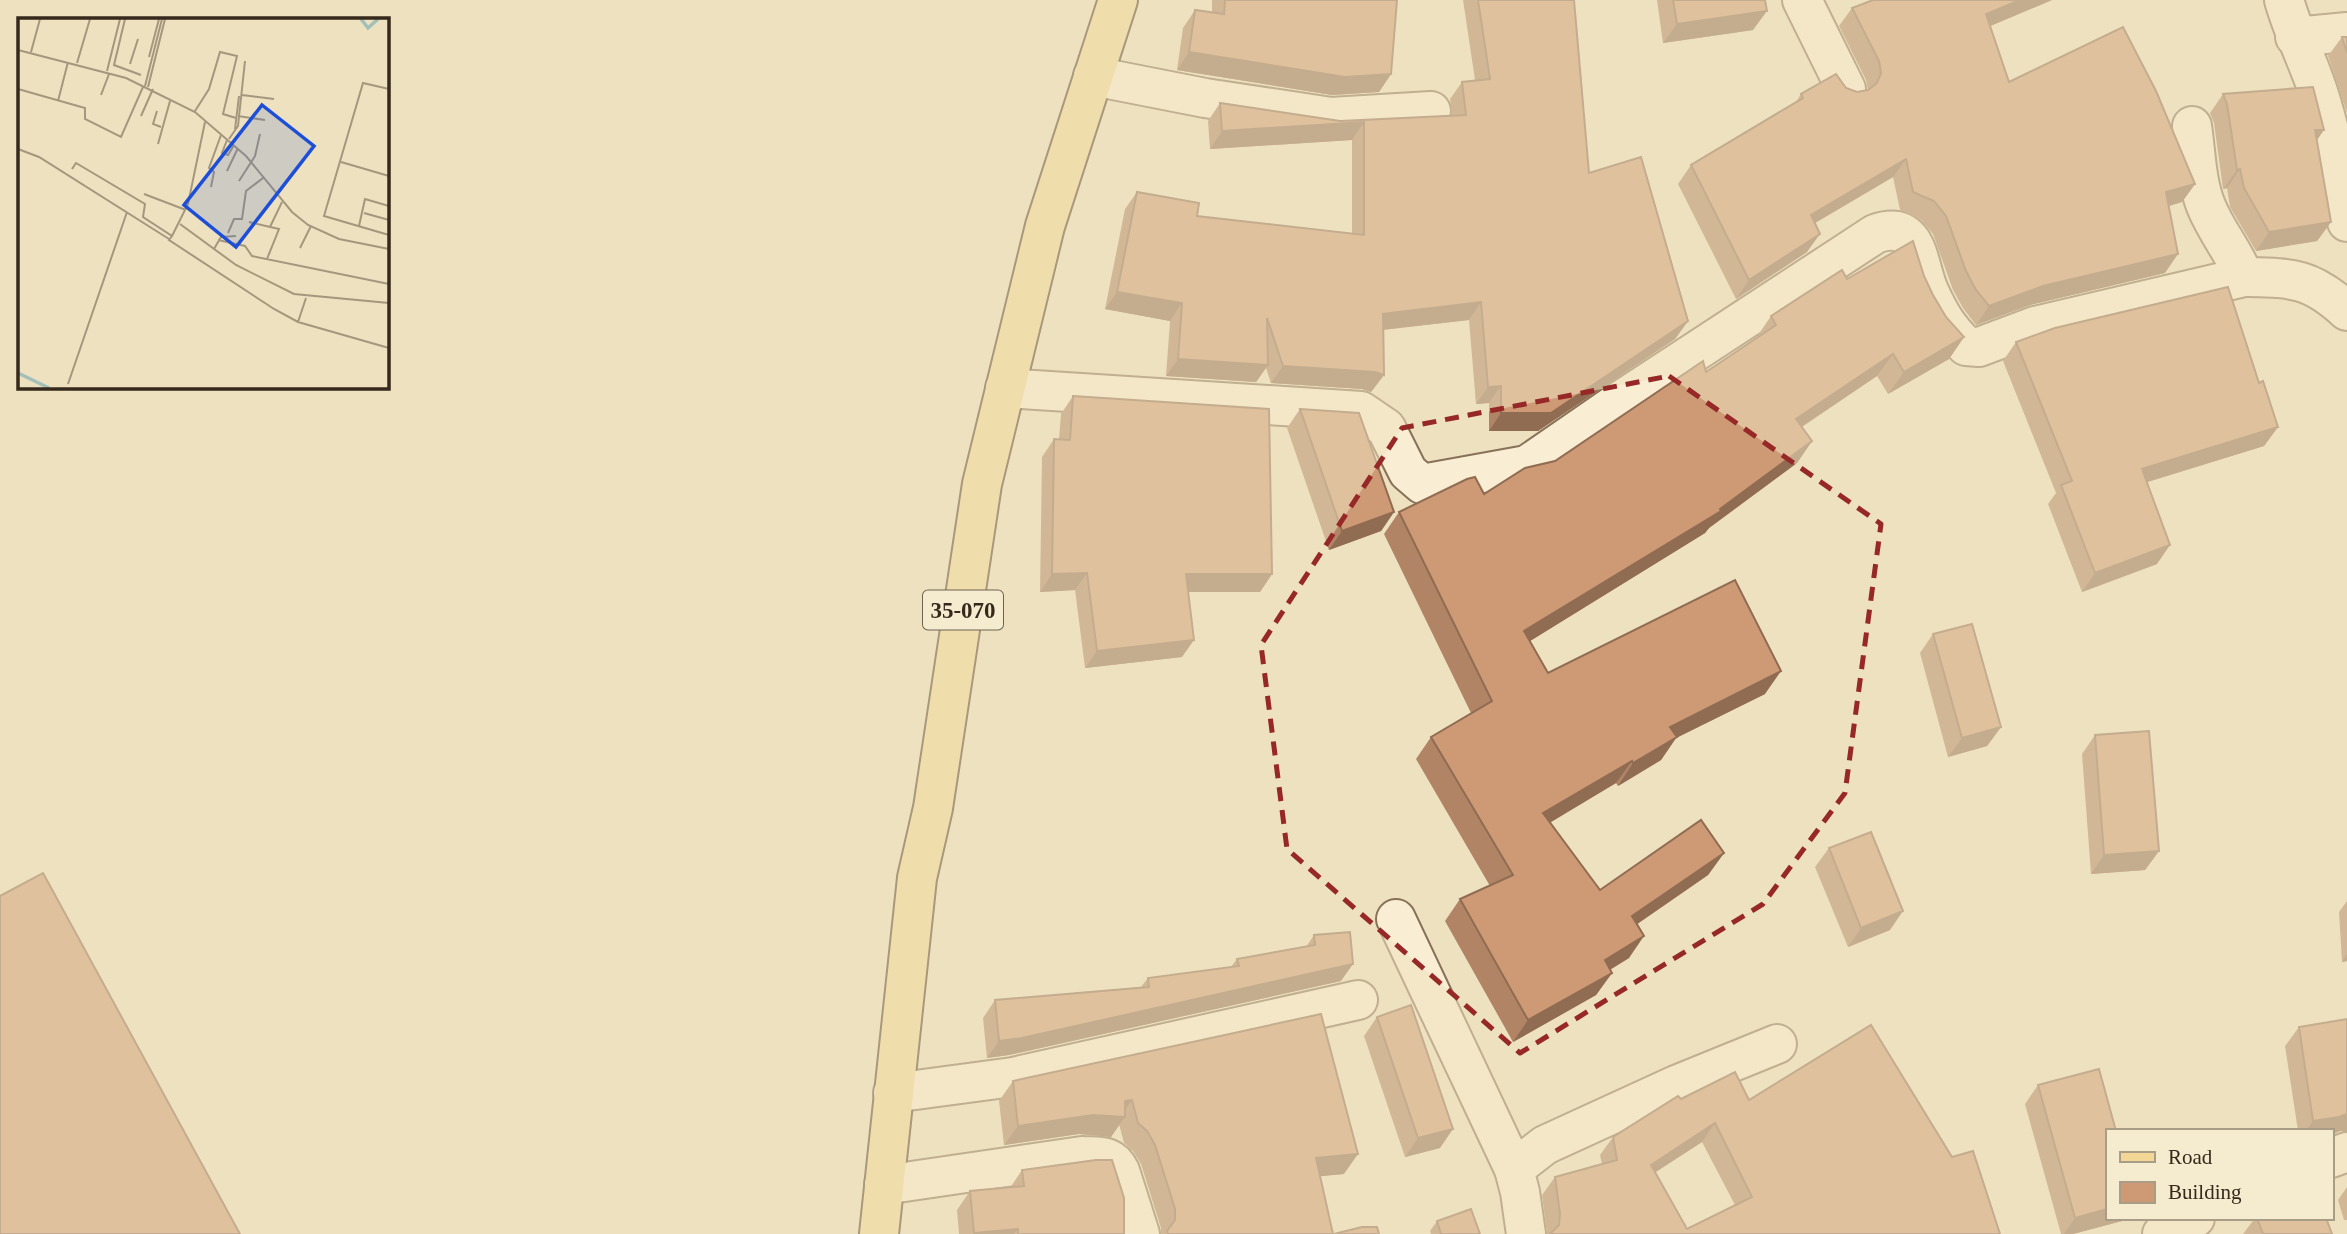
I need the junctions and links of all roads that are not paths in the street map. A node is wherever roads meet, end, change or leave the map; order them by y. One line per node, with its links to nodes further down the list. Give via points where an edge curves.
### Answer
1 (1118, 0): 6 (main road, 35-070)
2 (1802, 0): 7 (street)
3 (2284, 0): 5 (street)
4 (2347, 32): 5 (street)
5 (2295, 37): 10 (street, via 2315,81)
6 (1093, 76): 8 (street, via 1331,117); 13 (main road, 35-070, via 1045,226)
7 (1846, 89)
8 (1431, 111)
9 (2192, 125): 11 (street, via 2207,208)
10 (2347, 222)
11 (2244, 277): 12 (street, via 2287,277 2308,283); 13 (street, via 2035,326 1979,347 1966,346 1946,325 1928,287 1921,256 1903,234 1887,230 1527,465 1422,484 1408,472 1385,428 1361,411)
12 (2347, 311)
13 (1005, 388): 17 (main road, 35-070, via 982,484 933,808 917,878)
14 (1396, 919): 18 (street)
15 (1358, 1000): 17 (street, via 1013,1077)
16 (1777, 1044): 18 (street, via 1545,1145)
17 (893, 1093): 19 (main road, 35-070)
18 (1514, 1169): 23 (street)
19 (884, 1185): 21 (main road, 35-070); 22 (street, via 1082,1156 1109,1157 1120,1171)
20 (2191, 1220): 24 (street)
21 (880, 1234)
22 (1140, 1234)
23 (1526, 1234)
24 (2163, 1234)

